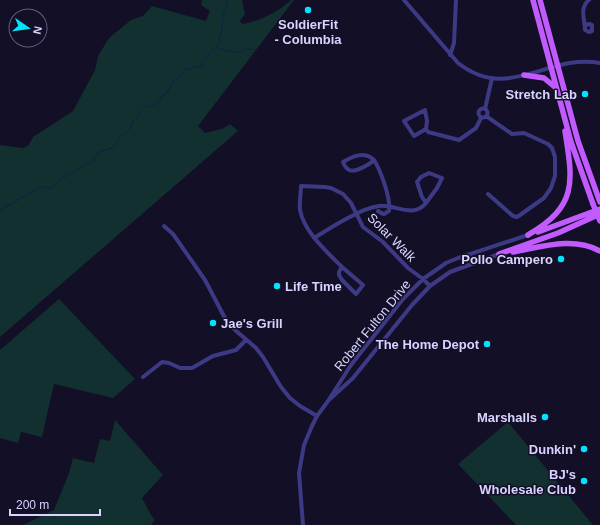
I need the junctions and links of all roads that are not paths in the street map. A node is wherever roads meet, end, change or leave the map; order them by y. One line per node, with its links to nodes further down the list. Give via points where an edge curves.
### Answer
1 (404, 0): 7 (street)
2 (456, 0): 7 (street, via 454,43)
3 (533, 0): 10 (main road)
4 (540, 0): 9 (main road)
5 (589, 0): 6 (street, via 583,9)
6 (586, 25)
7 (450, 55): 12 (street, via 466,69)
8 (600, 62): 9 (street, via 583,61)
9 (558, 66): 10 (street); 20 (main road, via 578,141)
10 (551, 68): 11 (street); 13 (main road)
11 (524, 75): 12 (street, via 508,79); 13 (main road, via 544,78)
12 (492, 78): 14 (street)
13 (556, 88): 15 (main road)
14 (485, 109): 16 (street, via 488,112); 16 (street, via 479,112 479,116)
15 (562, 113): 27 (main road, bridge); 29 (main road, via 571,171 569,188 565,200 554,216 541,228)
16 (484, 117): 17 (street, via 474,131 459,140 430,133); 19 (street, via 512,134 524,133 548,144 552,148 555,163 555,176 548,193 520,216 513,216)
17 (426, 129): 17 (street, via 425,110 404,121 414,136)
18 (374, 160): 18 (street, via 352,171 343,162 359,155); 22 (street)
19 (488, 194)
20 (600, 202)
21 (426, 203): 21 (street, via 417,182 429,173 442,178); 22 (street, via 422,208 411,211)
22 (390, 207): 24 (street, via 384,214); 25 (street, via 378,206)
23 (600, 209): 29 (main road)
24 (378, 211)
25 (356, 214): 30 (street); 30 (street, Solar Walk, via 349,201 339,192 325,187 301,186 300,211); 34 (street, Solar Walk, via 366,229)
26 (600, 214): 32 (main road, via 558,233)
27 (600, 221)
28 (164, 226): 36 (street, via 173,234 205,280 226,320)
29 (528, 235): 34 (street, Robert Fulton Drive, via 446,263)
30 (314, 238): 33 (street)
31 (600, 251): 32 (main road, via 586,245 568,243)
32 (499, 254): 35 (street, Robert Fulton Drive, via 450,272)
33 (342, 267): 33 (street, via 363,285 356,294 340,278 339,272)
34 (423, 279): 35 (street, Solar Walk); 38 (street, Robert Fulton Drive, via 403,299 351,365)
35 (430, 286): 38 (street, Robert Fulton Drive, via 418,296 353,378)
36 (246, 340): 37 (street, via 236,350 213,356 196,367 184,369 162,362); 39 (street, via 263,357 290,398)
37 (143, 377)
38 (328, 401): 39 (street, Robert Fulton Drive)
39 (317, 416): 40 (street, Robert Fulton Drive, via 308,435 300,463)
40 (303, 525)

